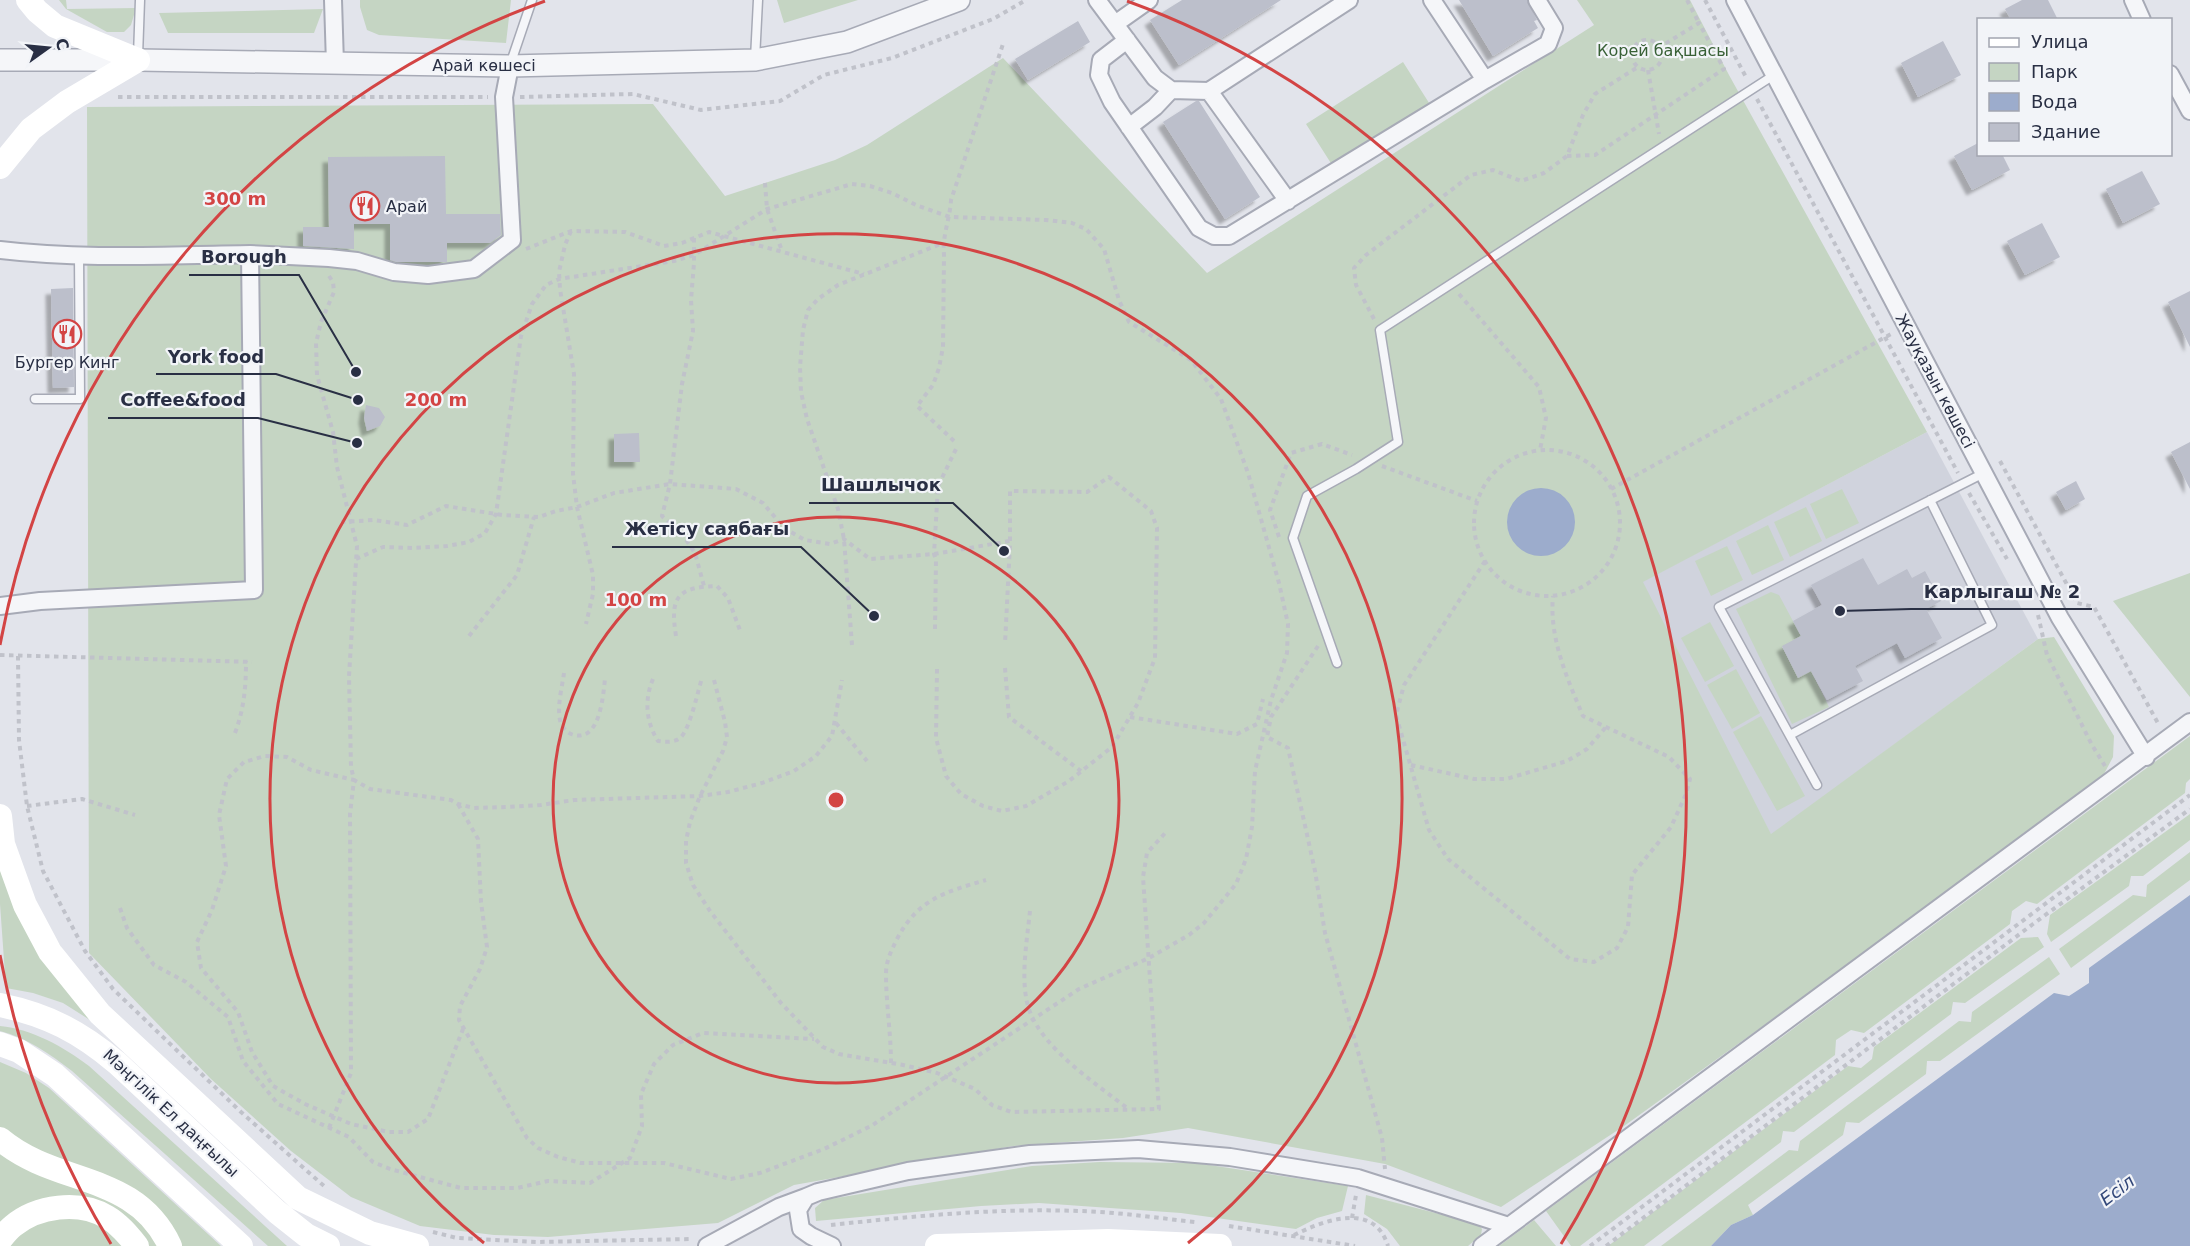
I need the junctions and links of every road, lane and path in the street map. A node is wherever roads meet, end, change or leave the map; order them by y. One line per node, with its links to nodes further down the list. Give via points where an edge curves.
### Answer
1 (28, 0): 24 (main road, via 55,26)
2 (140, 0): 24 (lane)
3 (333, 0): 26 (street)
4 (532, 0): 27 (lane)
5 (758, 0): 25 (lane)
6 (959, 0): 25 (street, Арай көшесі, via 847,42)
7 (1026, 0): 37 (path, via 993,19 892,58 824,75 780,101 701,110 633,94)
8 (1097, 0): 19 (street)
9 (1149, 0): 19 (street)
10 (1349, 0): 35 (street)
11 (1432, 0): 32 (street)
12 (1537, 0): 32 (street, via 1554,27 1548,44)
13 (1687, 0): 18 (path)
14 (1705, 0): 34 (path)
15 (1735, 0): 30 (street, Жауқазын көшесі)
16 (2133, 0): 17 (street)
17 (2141, 18)
18 (1699, 23): 22 (path); 39 (path, via 1724,69)
19 (1115, 24): 20 (street)
20 (1127, 40): 33 (street, via 1155,78); 40 (street, via 1101,60 1099,75)
21 (1004, 41): 46 (path, via 951,200)
22 (1660, 47): 28 (path, via 1648,40 1635,45 1632,54); 29 (path, via 1661,62)
23 (0, 60): 24 (street, Арай көшесі)
24 (138, 60): 26 (street, Арай көшесі); 42 (main road, via 67,102 31,129)
25 (755, 60): 27 (street, Арай көшесі)
26 (335, 64): 27 (street, Арай көшесі)
27 (510, 66): 37 (street)
28 (1638, 67): 29 (path); 41 (path, via 1595,94)
29 (1648, 70): 39 (path)
30 (1774, 75): 34 (lane); 61 (street, Жауқазын көшесі)
31 (2172, 78): 38 (street)
32 (1485, 80): 44 (street)
33 (1171, 90): 35 (street); 40 (street)
34 (1752, 90): 60 (lane); 63 (path)
35 (1209, 91): 44 (street)
36 (114, 97): 37 (path)
37 (504, 97): 50 (street)
38 (2190, 111)
39 (1655, 116): 41 (path, via 1596,155)
40 (1129, 127): 44 (street, via 1199,228 1214,236 1229,236)
41 (1567, 156): 62 (path, via 1544,173 1521,181 1493,170 1471,175 1366,255 1354,268 1356,285)
42 (0, 167)
43 (765, 183): 45 (path)
44 (1288, 201)
45 (767, 208): 46 (path, via 852,184 892,193); 48 (path); 53 (path)
46 (950, 217): 51 (path); 137 (path, via 1072,223 1096,238 1104,249 1129,322 1191,360 1221,399 1267,540 1288,624 1287,653 1271,700 1255,771 1252,827 1245,859 1236,884 1204,923)
47 (571, 231): 49 (path, via 625,232 664,246); 50 (path, via 527,250); 59 (path)
48 (723, 236): 49 (path, via 709,232); 53 (path); 56 (path)
49 (694, 238): 56 (path)
50 (512, 240): 57 (street, via 474,269 428,275 394,272 357,261)
51 (943, 243): 58 (path); 65 (path, via 943,347 933,386 917,406)
52 (0, 250): 55 (street)
53 (782, 251): 58 (path)
54 (250, 254): 55 (street); 57 (street); 90 (street, via 254,590)
55 (79, 255): 64 (lane, via 80,399)
56 (694, 255): 59 (path); 71 (path, via 693,331)
57 (317, 258): 78 (path, via 333,282 334,292 316,343 317,375)
58 (865, 274): 80 (path, via 818,298 808,310 803,330 801,392)
59 (559, 279): 75 (path, via 574,374 573,474); 76 (path, via 546,285 532,304 521,336)
60 (1451, 284): 62 (lane); 67 (path, via 1539,387 1546,418)
61 (1906, 325): 63 (path); 69 (street, Жауқазын көшесі)
62 (1380, 330): 68 (lane, via 1398,442)
63 (1884, 338): 70 (path); 72 (path)
64 (35, 399)
65 (954, 441)
66 (956, 449): 83 (path, via 938,486)
67 (1540, 450): 72 (path, via 1569,453 1582,459 1599,472); 74 (path, via 1501,466)
68 (1368, 461): 74 (path); 82 (path, via 1322,444 1291,453 1270,510); 102 (lane, via 1307,496 1293,538)
69 (1984, 473): 70 (lane); 119 (street, Жауқазын көшесі, via 2060,618)
70 (1964, 483): 73 (lane); 86 (path)
71 (670, 484): 75 (path, via 614,493); 80 (path, via 736,489 763,503 784,528 806,540 830,544); 87 (path, via 662,516 695,553)
72 (1611, 489): 88 (path, via 1617,503 1619,531 1611,558 1592,580)
73 (1930, 500): 117 (lane, via 1992,625); 117 (lane, via 1719,607)
74 (1477, 501): 85 (path, via 1474,530)
75 (577, 507): 77 (path); 92 (path, via 593,575)
76 (496, 514): 77 (path); 78 (path, via 446,506 407,525); 84 (path, via 485,533 469,542 383,547)
77 (534, 517): 96 (path, via 517,575)
78 (351, 521): 79 (path); 84 (path)
79 (341, 522)
80 (844, 539): 83 (path, via 870,560); 99 (path)
81 (1010, 541): 83 (path); 98 (path); 112 (path, via 1010,492 1087,492 1109,477 1151,511 1157,528 1155,658)
82 (1282, 544)
83 (934, 554): 93 (path)
84 (356, 559): 123 (path, via 349,676)
85 (1485, 561): 88 (path, via 1512,587 1539,596); 121 (path, via 1404,684 1396,715)
86 (2009, 562)
87 (704, 586): 94 (path, via 717,585 728,598); 97 (path, via 688,590 678,598 673,614)
88 (1553, 596): 115 (path, via 1560,659 1583,716)
89 (2077, 603): 118 (path, via 2094,607)
90 (0, 606)
91 (2037, 611): 124 (path, via 2047,655)
92 (586, 624)
93 (935, 629)
94 (741, 633)
95 (1314, 635): 150 (path, via 1318,646 1271,717 1267,738 1288,748 1325,933 1383,1138)
96 (469, 636)
97 (676, 636)
98 (1005, 644)
99 (852, 645)
100 (0, 655): 101 (path)
101 (18, 656): 116 (path, via 249,662 243,711); 129 (path, via 19,740)
102 (1338, 663)
103 (1005, 668): 122 (path, via 1009,717)
104 (937, 669): 122 (path, via 936,738 946,777 961,794 1002,811 1019,808)
105 (564, 673): 107 (path, via 560,722 575,736 594,727)
106 (702, 678): 108 (path, via 681,737 671,742 658,741 651,730 647,711)
107 (604, 679)
108 (653, 679)
109 (714, 680): 127 (path, via 727,737)
110 (842, 680): 114 (path)
111 (1263, 699): 112 (path, via 1257,724 1237,734)
112 (1130, 717): 122 (path, via 1112,747)
113 (2190, 722): 118 (street)
114 (835, 723): 120 (path); 127 (path, via 832,736 816,756 794,771 729,792)
115 (1606, 727): 121 (path, via 1587,749 1567,761 1506,779 1474,779); 121 (path, via 1669,757 1690,779 1671,827 1632,874 1628,927 1617,948 1594,962 1570,959 1448,859 1429,830)
116 (235, 733)
117 (1790, 735): 125 (lane)
118 (2167, 739): 119 (street)
119 (2146, 757): 124 (street)
120 (867, 761)
121 (1410, 764)
122 (1081, 771)
123 (354, 780): 128 (path, via 370,789); 146 (path, via 350,814 351,1073); 146 (path, via 311,770 287,757 266,756 244,762 227,779 219,815 226,866 197,942 201,968 238,1012 252,1052 273,1086)
124 (2114, 780): 155 (street)
125 (1818, 786)
126 (2190, 795): 169 (path)
127 (700, 796): 128 (path, via 574,800 506,807); 141 (path, via 686,842 686,863 693,885 781,1004)
128 (458, 804): 140 (path, via 478,839 487,947 460,1006)
129 (27, 806): 131 (path, via 82,799); 152 (path, via 43,871 85,951 113,989)
130 (2190, 809): 170 (path)
131 (135, 815)
132 (0, 816): 157 (main road, via 3,844 25,905 50,952 100,1014 298,1198 370,1233)
133 (1167, 831): 137 (path, via 1147,853 1143,877)
134 (986, 880): 143 (path, via 929,900 903,927 889,955 886,972)
135 (120, 908): 147 (path, via 127,928 154,965 186,982 228,1017 243,1061 278,1104)
136 (1029, 911): 139 (path, via 1024,970)
137 (1149, 958): 139 (path, via 1080,989); 145 (path, via 1159,1109)
138 (0, 1005): 163 (main road, Мәңгілік Ел даңғылы, via 42,1015 90,1040 277,1212 306,1235)
139 (1034, 1019): 144 (path); 145 (path, via 1055,1050)
140 (463, 1029): 146 (path, via 428,1119 408,1132 389,1132); 149 (path, via 527,1138 538,1148 581,1163)
141 (815, 1039): 143 (path, via 839,1054); 149 (path, via 703,1033 673,1045 654,1064 641,1094 642,1126 630,1158)
142 (0, 1044): 162 (main road, via 19,1051 55,1075)
143 (891, 1063): 144 (path)
144 (945, 1077): 145 (path, via 975,1089 992,1105 1011,1112); 149 (path, via 871,1126 760,1173 731,1179 664,1163)
145 (1128, 1109)
146 (334, 1116): 147 (path)
147 (329, 1128): 149 (path, via 349,1137 373,1162 461,1188 517,1188 548,1181 590,1183)
148 (0, 1139): 161 (main road, via 36,1162 127,1196 152,1217)
149 (623, 1163)
150 (1386, 1175)
151 (1358, 1178): 153 (street, via 1230,1157 1138,1149 1030,1154 920,1170 818,1191); 154 (path); 155 (street)
152 (329, 1190)
153 (806, 1197): 159 (street); 164 (street, via 798,1210 801,1229)
154 (1352, 1218): 156 (path, via 1334,1219); 167 (path, via 1368,1221 1381,1230)
155 (1509, 1226): 168 (street)
156 (1294, 1236)
157 (422, 1238): 159 (path)
158 (0, 1240): 160 (main road, via 14,1225 32,1215 68,1206 106,1216)
159 (705, 1242)
160 (137, 1246)
161 (170, 1246)
162 (241, 1246)
163 (328, 1246)
164 (832, 1246)
165 (937, 1246): 166 (main road, via 1108,1241)
166 (1220, 1246)
167 (1388, 1246)
168 (1482, 1246)
169 (1590, 1246)
170 (1606, 1246)

